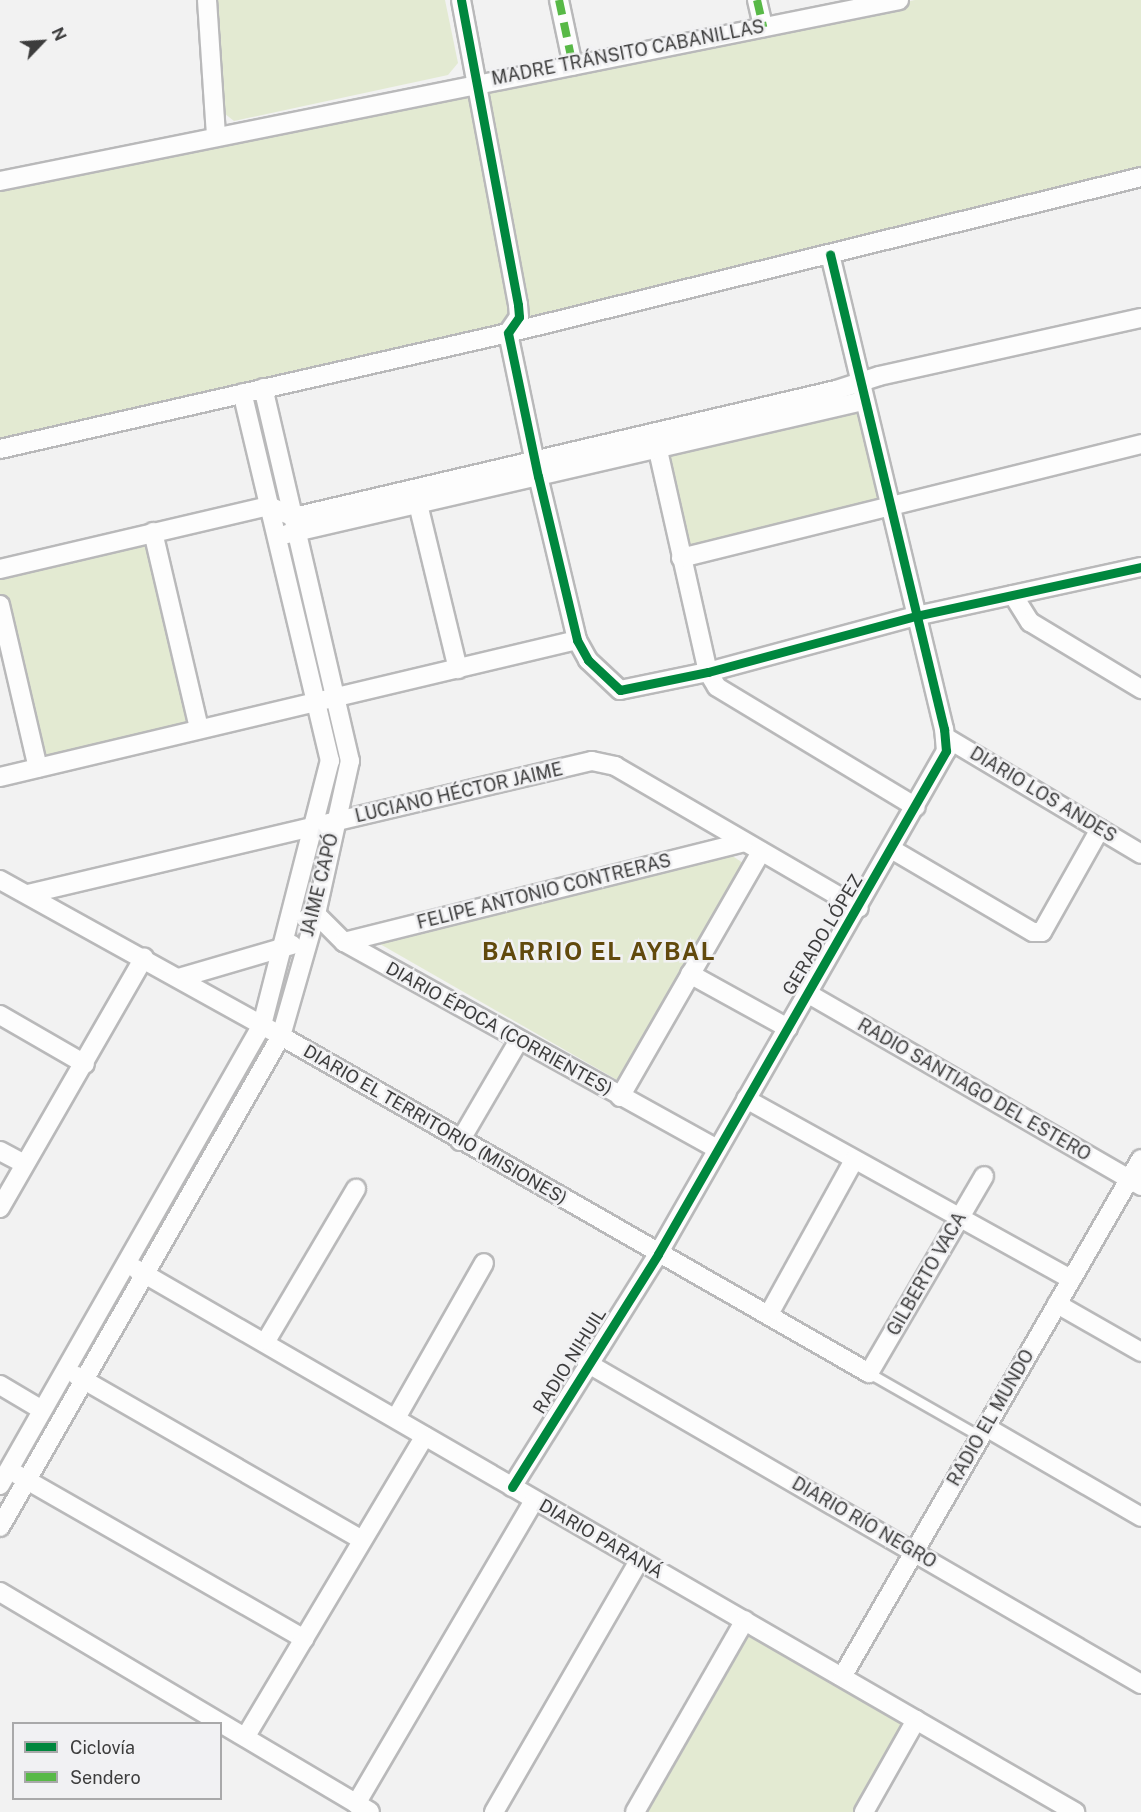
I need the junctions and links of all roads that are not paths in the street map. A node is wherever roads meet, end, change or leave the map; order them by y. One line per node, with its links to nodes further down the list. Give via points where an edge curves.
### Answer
1 (207, 0): 10 (street)
2 (461, 0): 9 (street)
3 (559, 0): 8 (street)
4 (757, 0): 7 (street)
5 (899, 0): 6 (street, MADRE TRÁNSITO CABANILLAS)
6 (855, 4): 7 (street, MADRE TRÁNSITO CABANILLAS)
7 (763, 27): 8 (street, MADRE TRÁNSITO CABANILLAS)
8 (573, 66): 9 (street, MADRE TRÁNSITO CABANILLAS)
9 (480, 82): 10 (street, MADRE TRÁNSITO CABANILLAS); 15 (street, via 518,305 519,317)
10 (216, 137): 12 (street, MADRE TRÁNSITO CABANILLAS)
11 (1141, 177): 13 (street)
12 (0, 181)
13 (830, 255): 15 (street); 16 (street, GERADO LÓPEZ)
14 (1141, 318): 16 (street)
15 (508, 333): 17 (street); 23 (street)
16 (858, 381): 19 (street, GERADO LÓPEZ); 20 (street)
17 (263, 388): 18 (street); 27 (street, JAIME CAPÓ)
18 (242, 393): 22 (street); 26 (street, JAIME CAPÓ)
19 (863, 401): 20 (street); 25 (street, GERADO LÓPEZ)
20 (656, 440): 23 (street); 30 (street)
21 (1141, 444): 25 (street)
22 (0, 449)
23 (537, 468): 24 (street); 27 (street); 36 (street)
24 (418, 504): 27 (street); 37 (street)
25 (889, 504): 30 (street); 35 (street, GERADO LÓPEZ)
26 (269, 506): 27 (street); 28 (street); 29 (street, JAIME CAPÓ)
27 (296, 524): 29 (street); 40 (street, JAIME CAPÓ)
28 (153, 532): 32 (street); 42 (street)
29 (276, 537): 41 (street, JAIME CAPÓ)
30 (681, 558): 38 (street)
31 (1141, 567): 33 (street)
32 (0, 569)
33 (1013, 595): 35 (street); 39 (street, via 1030,622)
34 (1, 611): 44 (street)
35 (916, 616): 38 (street); 43 (street, GERADO LÓPEZ)
36 (577, 640): 37 (street); 38 (street, via 588,660 620,690)
37 (458, 669): 40 (street)
38 (708, 672): 46 (street, via 728,696)
39 (1141, 688)
40 (336, 699): 41 (street); 47 (street, JAIME CAPÓ, via 350,761)
41 (316, 702): 42 (street); 48 (street, JAIME CAPÓ, via 330,761)
42 (199, 728): 44 (street)
43 (945, 737): 46 (street, GERADO LÓPEZ, via 946,751); 49 (street, DIARIO LOS ANDES)
44 (38, 768): 45 (street)
45 (0, 777)
46 (916, 807): 51 (street, GERADO LÓPEZ)
47 (336, 822): 48 (street, LUCIANO HÉCTOR JAIME); 50 (street, LUCIANO HÉCTOR JAIME, via 592,762 615,766); 57 (street, JAIME CAPÓ)
48 (313, 827): 55 (street, LUCIANO HÉCTOR JAIME); 58 (street, JAIME CAPÓ)
49 (1100, 829): 51 (street, via 1042,932 1033,932); 53 (street, DIARIO LOS ANDES)
50 (744, 843): 52 (street, LUCIANO HÉCTOR JAIME); 59 (street, FELIPE ANTONIO CONTRERAS)
51 (892, 850): 56 (street, GERADO LÓPEZ)
52 (761, 852): 56 (street, LUCIANO HÉCTOR JAIME); 63 (street)
53 (1141, 854)
54 (0, 880): 55 (street, DIARIO EL TERRITORIO (MISIONES))
55 (28, 894): 62 (street, DIARIO EL TERRITORIO (MISIONES))
56 (859, 908): 65 (street, GERADO LÓPEZ)
57 (316, 914): 58 (street); 59 (street, DIARIO ÉPOCA (CORRIENTES)); 60 (street, JAIME CAPÓ)
58 (287, 928): 61 (street, JAIME CAPÓ)
59 (344, 942): 70 (street, DIARIO ÉPOCA (CORRIENTES))
60 (306, 943): 61 (street); 69 (street, JAIME CAPÓ)
61 (285, 946): 64 (street); 67 (street, JAIME CAPÓ)
62 (144, 958): 64 (street, DIARIO EL TERRITORIO (MISIONES)); 71 (street)
63 (690, 974): 68 (street); 72 (street)
64 (178, 978): 67 (street, DIARIO EL TERRITORIO (MISIONES))
65 (807, 993): 68 (street, GERADO LÓPEZ); 81 (street, RADIO SANTIAGO DEL ESTERO)
66 (0, 1015): 71 (street)
67 (262, 1025): 69 (street, DIARIO EL TERRITORIO (MISIONES)); 87 (street, JAIME CAPÓ)
68 (788, 1028): 73 (street, GERADO LÓPEZ)
69 (281, 1036): 74 (street, DIARIO EL TERRITORIO (MISIONES)); 88 (street, JAIME CAPÓ)
70 (519, 1040): 72 (street, DIARIO ÉPOCA (CORRIENTES)); 74 (street)
71 (85, 1064): 79 (street)
72 (620, 1096): 75 (street, DIARIO ÉPOCA (CORRIENTES))
73 (746, 1099): 75 (street, GERADO LÓPEZ); 78 (street)
74 (460, 1141): 85 (street, DIARIO EL TERRITORIO (MISIONES))
75 (718, 1149): 85 (street, GERADO LÓPEZ)
76 (0, 1151): 79 (street)
77 (1141, 1159): 81 (street, RADIO EL MUNDO)
78 (854, 1160): 84 (street); 91 (street)
79 (24, 1164): 83 (street)
80 (984, 1176): 84 (street, GILBERTO VACA)
81 (1135, 1183): 89 (street, RADIO EL MUNDO)
82 (356, 1189): 92 (street)
83 (0, 1208)
84 (960, 1218): 89 (street); 96 (street, GILBERTO VACA)
85 (658, 1254): 91 (street, DIARIO EL TERRITORIO (MISIONES)); 94 (street, RADIO NIHUIL)
86 (484, 1263): 100 (street)
87 (129, 1265): 88 (street, DIARIO PARANÁ); 95 (street, JAIME CAPÓ)
88 (146, 1275): 92 (street, DIARIO PARANÁ); 97 (street, JAIME CAPÓ)
89 (1071, 1279): 90 (street, RADIO EL MUNDO)
90 (1057, 1304): 93 (street); 101 (street, RADIO EL MUNDO)
91 (769, 1314): 96 (street, DIARIO EL TERRITORIO (MISIONES))
92 (266, 1341): 100 (street, DIARIO PARANÁ)
93 (1141, 1352)
94 (587, 1363): 105 (street, RADIO NIHUIL); 110 (street, DIARIO RÍO NEGRO)
95 (66, 1371): 97 (street); 99 (street, JAIME CAPÓ)
96 (869, 1373): 101 (lane)
97 (86, 1381): 104 (street, JAIME CAPÓ); 109 (street)
98 (0, 1385): 99 (street)
99 (42, 1410): 103 (street, JAIME CAPÓ)
100 (396, 1418): 102 (street, DIARIO PARANÁ)
101 (984, 1432): 107 (street); 110 (street, RADIO EL MUNDO)
102 (424, 1436): 105 (street, DIARIO PARANÁ); 109 (street)
103 (4, 1478): 104 (street)
104 (28, 1480): 108 (street, JAIME CAPÓ); 114 (street)
105 (512, 1487): 106 (street, DIARIO PARANÁ)
106 (534, 1500): 111 (street, DIARIO PARANÁ); 119 (street)
107 (1141, 1517)
108 (0, 1527)
109 (362, 1540): 114 (street)
110 (914, 1551): 115 (street, RADIO EL MUNDO); 116 (street, DIARIO RÍO NEGRO)
111 (639, 1561): 113 (street, DIARIO PARANÁ); 120 (street)
112 (0, 1592): 118 (street)
113 (745, 1620): 115 (street, DIARIO PARANÁ); 121 (street)
114 (304, 1639): 118 (street)
115 (842, 1677): 117 (street, DIARIO PARANÁ)
116 (1141, 1684)
117 (916, 1720): 122 (street); 123 (street, DIARIO PARANÁ)
118 (246, 1736): 119 (street)
119 (363, 1808)
120 (494, 1812)
121 (635, 1812)
122 (864, 1812)
123 (1074, 1812)

